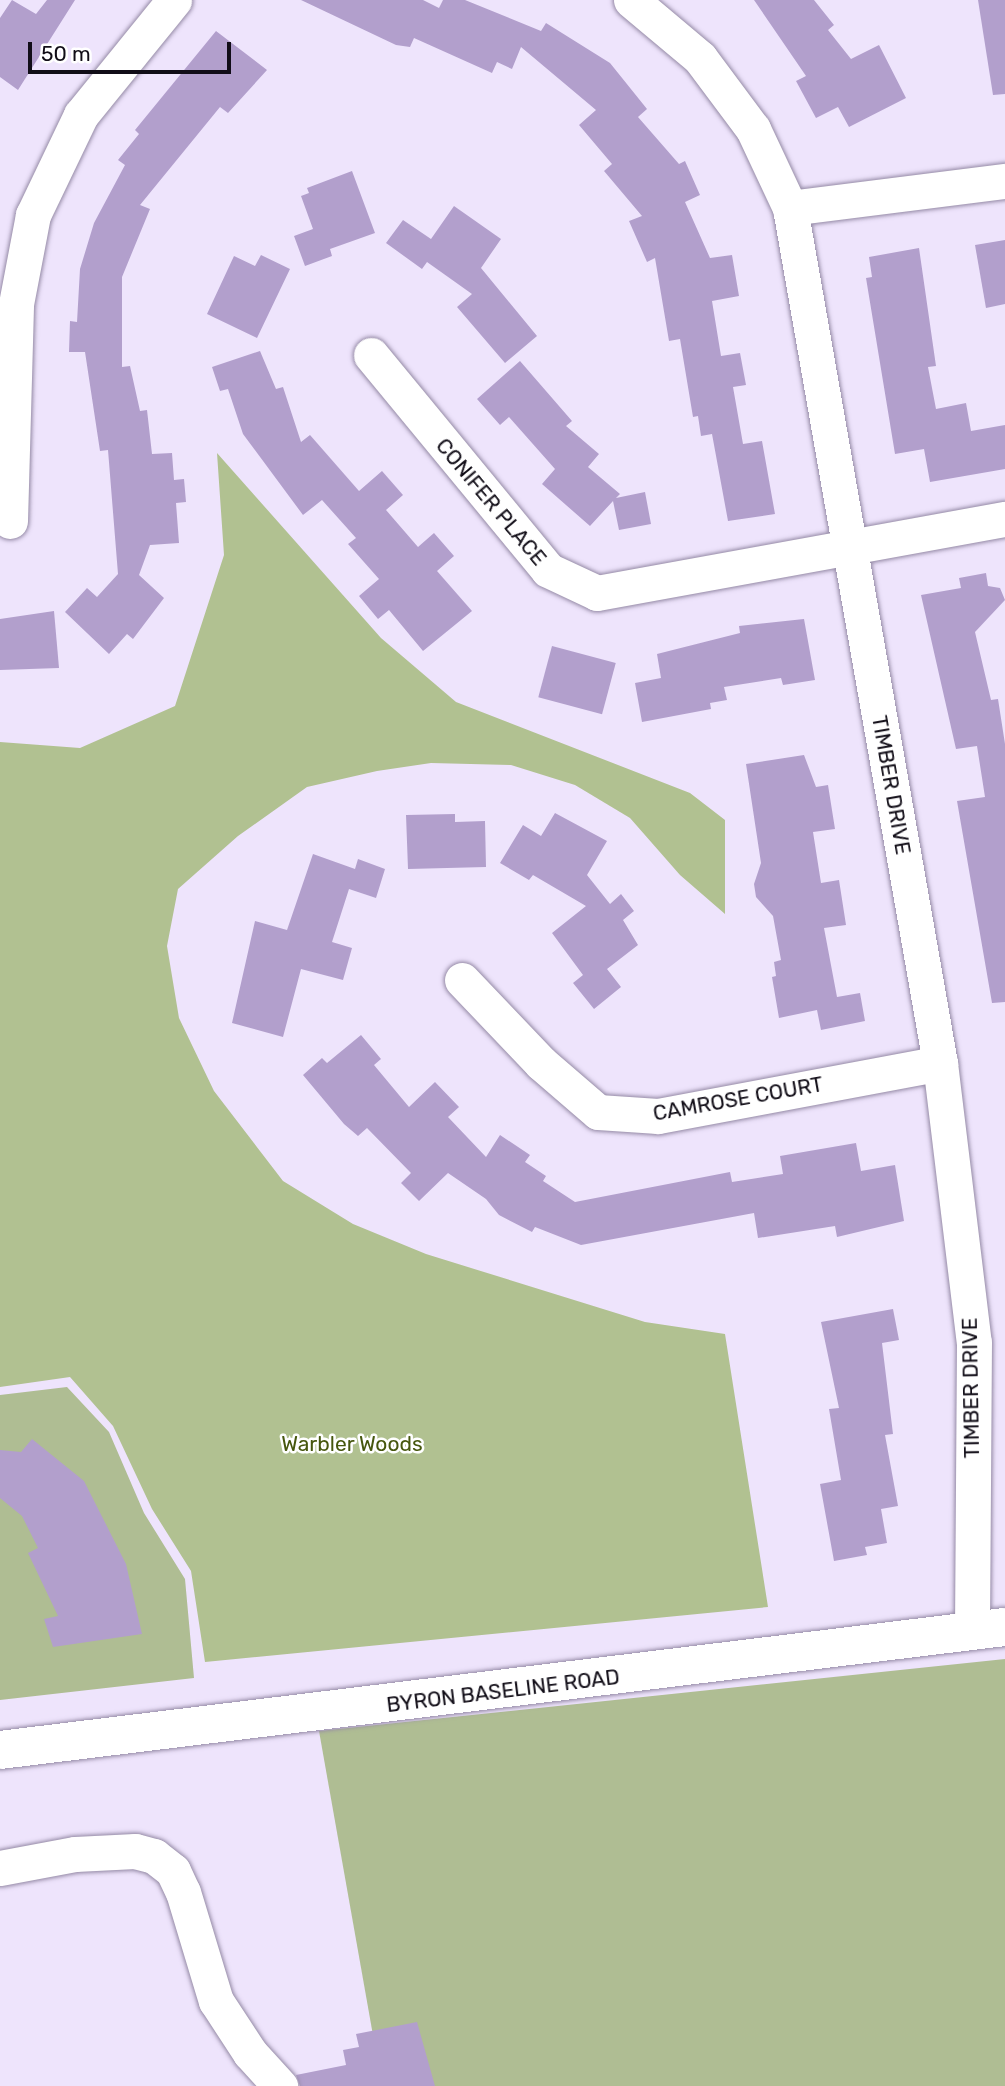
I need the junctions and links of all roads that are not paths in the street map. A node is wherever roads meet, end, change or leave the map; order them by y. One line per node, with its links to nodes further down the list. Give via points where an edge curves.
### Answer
1 (174, 0): 7 (street, via 81,115 33,215 16,304)
2 (631, 0): 4 (street, TIMBER DRIVE, via 700,58 754,129)
3 (1005, 181): 4 (street)
4 (790, 208): 8 (street, TIMBER DRIVE)
5 (371, 355): 8 (street, CONIFER PLACE, via 548,570 597,593)
6 (1005, 519): 8 (street, CONIFER PLACE)
7 (10, 521)
8 (849, 544): 10 (street, TIMBER DRIVE)
9 (462, 980): 10 (street, CAMROSE COURT, via 541,1063 598,1112 658,1116)
10 (940, 1063): 11 (street, TIMBER DRIVE, via 974,1342)
11 (989, 1629): 12 (main road, BYRON BASELINE ROAD)
12 (0, 1750)
13 (0, 1868): 14 (street, via 75,1854 135,1851 154,1856 173,1871 183,1892 216,2001 250,2053)
14 (280, 2086)

